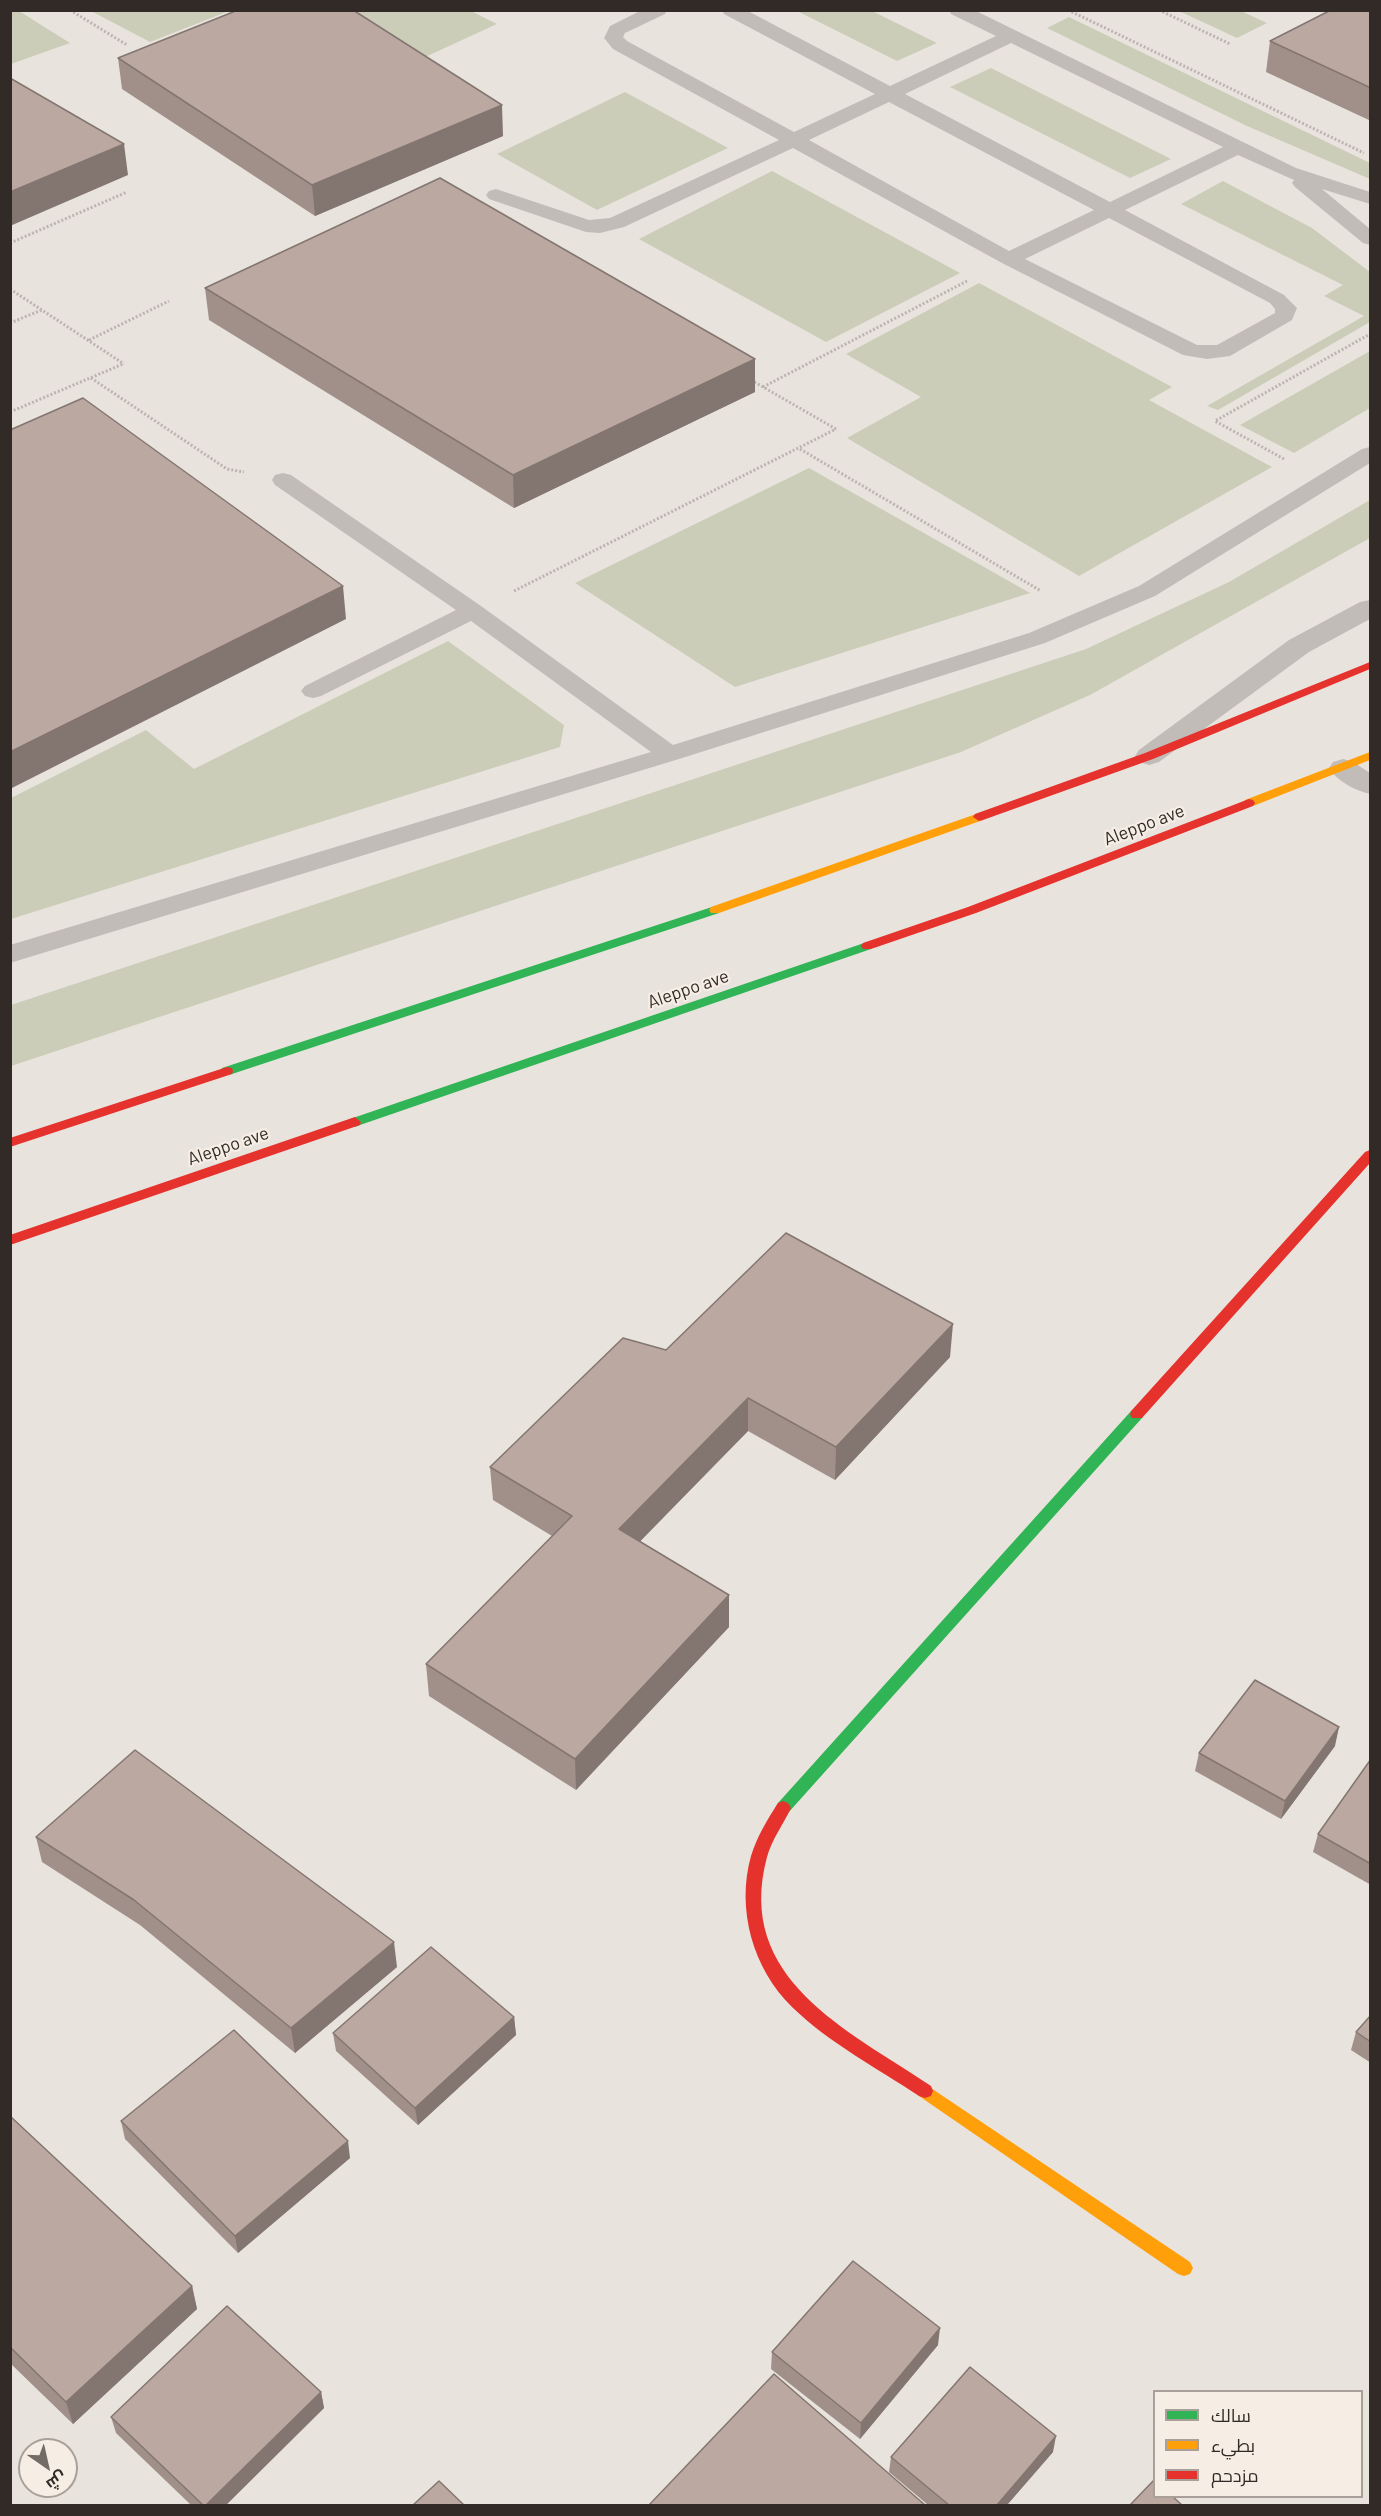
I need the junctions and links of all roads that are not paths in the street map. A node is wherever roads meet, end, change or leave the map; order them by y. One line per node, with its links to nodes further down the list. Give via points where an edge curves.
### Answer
1 (658, 10): 6 (lane, via 617,30 613,38)
2 (731, 10): 5 (lane)
3 (958, 10): 4 (lane)
4 (1010, 36): 5 (lane); 7 (lane)
5 (891, 94): 6 (lane); 11 (lane)
6 (794, 140): 9 (lane, via 617,222 600,226 586,226); 13 (lane)
7 (1239, 147): 8 (lane); 11 (lane)
8 (1289, 172): 10 (lane); 12 (lane)
9 (496, 195)
10 (1371, 198)
11 (1112, 211): 13 (lane); 13 (lane, via 1277,299 1286,308 1285,316 1222,351 1199,352)
12 (1371, 239)
13 (1009, 259)
14 (1371, 454): 20 (lane, via 1147,591 1037,638)
15 (283, 480): 17 (lane)
16 (1371, 608): 21 (street, via 1299,646)
17 (473, 611): 19 (lane); 20 (lane)
18 (1371, 665): 21 (main road)
19 (313, 691)
20 (670, 754): 25 (lane)
21 (1149, 756): 26 (main road, via 775,890)
22 (1371, 756): 23 (main road, Aleppo ave)
23 (1343, 768): 24 (street); 28 (main road, Aleppo ave, via 972,910)
24 (1371, 785)
25 (10, 954)
26 (10, 1143)
27 (1371, 1155): 29 (main road, via 788,1802 767,1831 755,1863 750,1898 756,1933 771,1967 794,1997 825,2023)
28 (10, 1240)
29 (1184, 2268)

